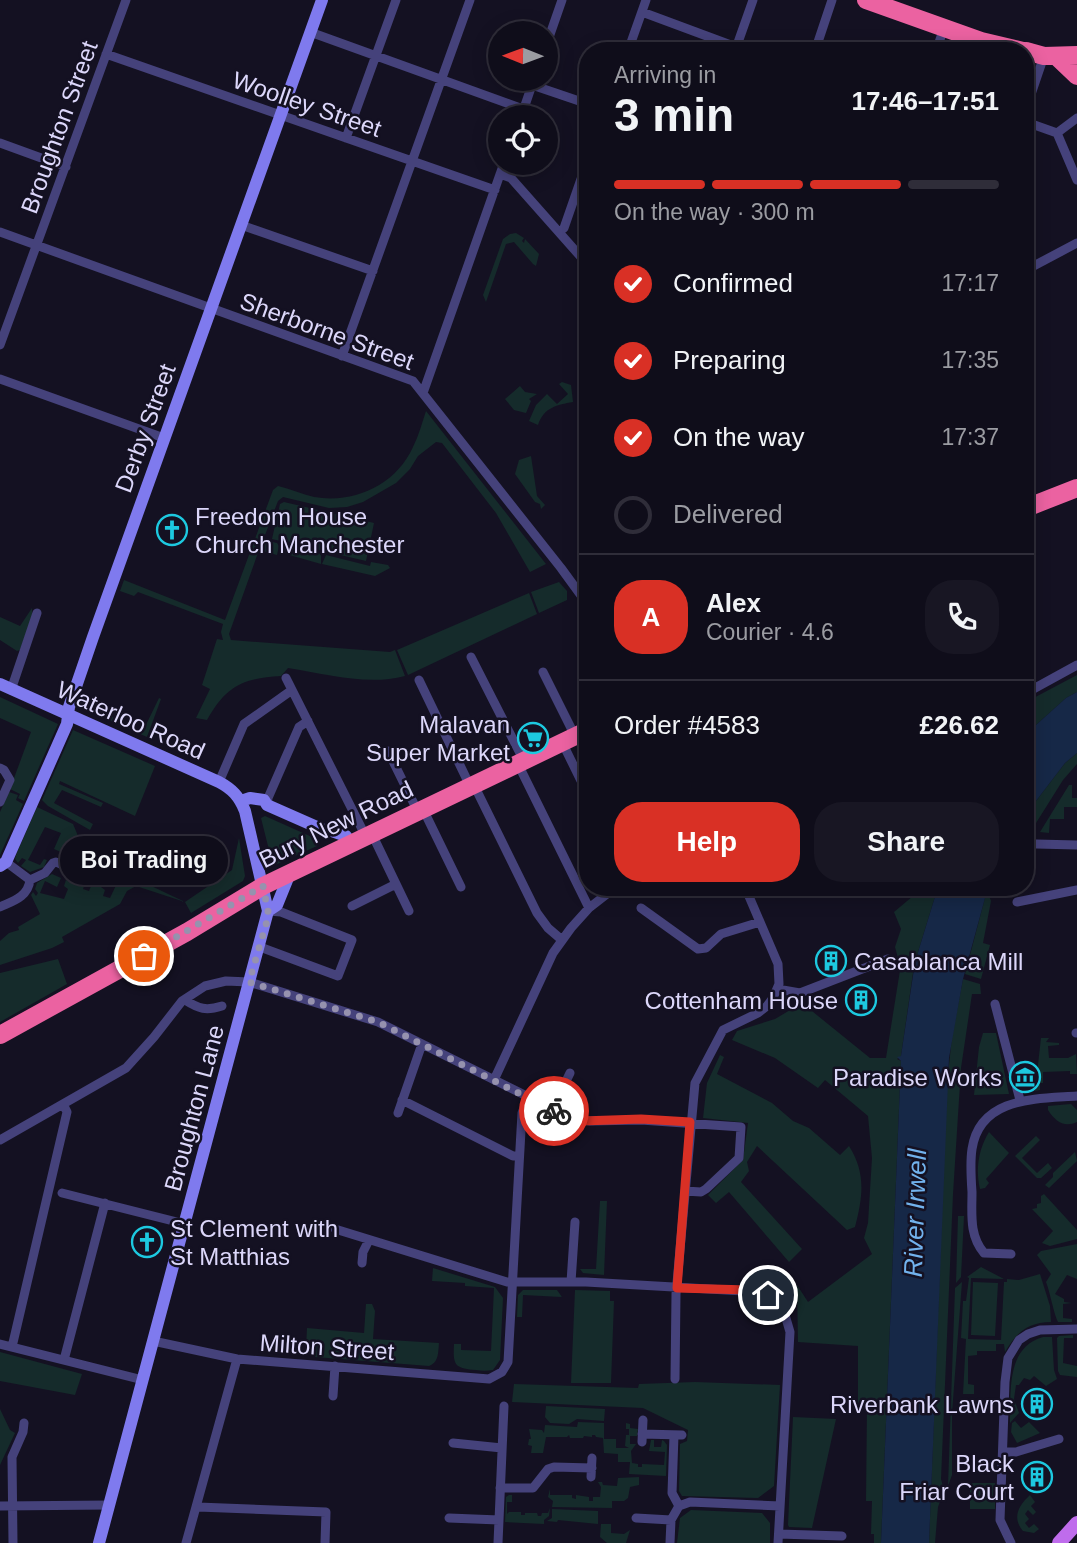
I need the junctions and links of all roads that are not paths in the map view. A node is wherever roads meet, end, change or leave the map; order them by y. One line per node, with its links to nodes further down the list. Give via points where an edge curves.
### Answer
1 (125, 0): 21 (street, Broughton Street)
2 (322, 0): 13 (street, Derby Street)
3 (396, 0): 23 (street)
4 (470, 0): 26 (street)
5 (562, 0): 11 (street)
6 (646, 0): 10 (street)
7 (753, 0): 16 (street)
8 (832, 0): 17 (street)
9 (866, 0): 12 (highway)
10 (642, 12): 14 (street); 15 (street)
11 (555, 21)
12 (944, 28): 18 (street); 19 (highway)
13 (310, 32): 23 (street); 31 (street, Derby Street)
14 (631, 42)
15 (718, 42)
16 (738, 42)
17 (818, 42)
18 (939, 42)
19 (985, 42)
20 (1034, 53): 24 (highway)
21 (106, 54): 31 (street, Woolley Street); 38 (street, Broughton Street)
22 (1077, 55): 24 (highway)
23 (377, 56): 26 (street); 35 (street)
24 (1050, 56): 25 (highway); 28 (street)
25 (1077, 76)
26 (441, 79): 30 (street); 37 (street)
27 (556, 91): 29 (street)
28 (1034, 91)
29 (579, 100)
30 (503, 105)
31 (281, 115): 35 (street, Woolley Street); 44 (street, Derby Street)
32 (1077, 118): 34 (street)
33 (1034, 125): 34 (street)
34 (1057, 133): 41 (street)
35 (346, 138): 37 (street, Woolley Street)
36 (0, 143): 38 (street)
37 (412, 161): 43 (street, Woolley Street); 51 (street)
38 (66, 167): 48 (street, Broughton Street)
39 (500, 175): 43 (street)
40 (502, 175): 46 (street)
41 (1077, 180)
42 (579, 186): 46 (street)
43 (495, 190): 56 (street)
44 (241, 225): 51 (street); 52 (street, Derby Street)
45 (0, 232): 48 (street, Sherborne Street)
46 (559, 232): 49 (street)
47 (1077, 243): 50 (street)
48 (37, 245): 52 (street, Sherborne Street); 53 (street, Broughton Street)
49 (579, 255)
50 (1034, 266)
51 (373, 271): 54 (street)
52 (210, 308): 54 (street, Sherborne Street); 57 (street, Derby Street)
53 (0, 345)
54 (342, 356): 56 (street, Sherborne Street, via 408,378)
55 (0, 379): 57 (street)
56 (423, 393): 60 (street, Sherborne Street)
57 (164, 438): 70 (street, Derby Street)
58 (1077, 488): 59 (highway)
59 (1034, 505)
60 (579, 593)
61 (37, 613): 67 (street)
62 (471, 657): 75 (street)
63 (1077, 664): 68 (street)
64 (543, 671): 72 (street)
65 (286, 678): 69 (street)
66 (419, 680): 78 (street)
67 (5, 687): 70 (street, Waterloo Road)
68 (1034, 688)
69 (292, 690): 71 (street); 77 (street, via 244,724)
70 (68, 715): 77 (street, Waterloo Road); 86 (street, Derby Street)
71 (308, 720): 80 (street, via 299,727); 83 (street)
72 (575, 736): 74 (street); 75 (highway, Bury New Road)
73 (388, 751): 82 (street)
74 (579, 754)
75 (521, 762): 78 (highway, Bury New Road); 93 (street)
76 (0, 768): 79 (street, via 10,780)
77 (219, 782): 81 (street, Waterloo Road, via 234,792)
78 (472, 786): 82 (highway, Bury New Road); 106 (street, via 537,913)
79 (0, 802)
80 (267, 805): 81 (street); 83 (street)
81 (243, 806): 91 (street)
82 (420, 811): 83 (highway, Bury New Road); 92 (street)
83 (356, 841): 88 (highway, Bury New Road); 90 (street)
84 (1036, 844): 85 (street)
85 (1077, 845)
86 (3, 864): 89 (street)
87 (80, 873): 89 (street, via 56,862)
88 (290, 873): 91 (highway, Bury New Road); 103 (street, via 277,905)
89 (30, 880): 100 (street, via 23,895)
90 (396, 884): 99 (street); 104 (street)
91 (263, 886): 103 (street, Broughton Lane); 114 (highway, Bury New Road)
92 (461, 887)
93 (579, 887)
94 (1077, 890): 98 (street)
95 (583, 896): 101 (street)
96 (604, 896): 101 (street)
97 (749, 896): 105 (street)
98 (1017, 902)
99 (352, 906)
100 (0, 908)
101 (589, 908): 106 (street)
102 (641, 908): 105 (street, via 698,949 706,948 721,934)
103 (268, 911): 107 (street, Broughton Lane); 107 (street, via 352,940 338,976)
104 (409, 911)
105 (760, 922): 110 (street, via 778,964)
106 (562, 940): 117 (street)
107 (260, 947): 109 (street, Broughton Lane)
108 (888, 959): 110 (street, via 800,993)
109 (249, 982): 111 (street, via 205,986); 115 (street, via 378,1022); 132 (street, Broughton Lane)
110 (777, 989): 125 (street, via 758,1013 723,1030 695,1083)
111 (185, 1000): 113 (street, via 199,1009); 122 (street, via 126,1068)
112 (995, 1004): 121 (street)
113 (222, 1006)
114 (0, 1035)
115 (422, 1044): 117 (street); 120 (street)
116 (570, 1073): 123 (street)
117 (494, 1080): 119 (street)
118 (1077, 1096): 121 (street)
119 (528, 1097): 123 (street); 127 (street, via 522,1113)
120 (402, 1100): 124 (street); 127 (street)
121 (1020, 1100): 135 (street, via 987,1120 972,1148 975,1240 984,1253)
122 (63, 1104): 126 (street); 143 (street, via 67,1112)
123 (552, 1110): 125 (street, via 581,1121)
124 (397, 1112)
125 (690, 1122): 128 (street); 128 (street, via 741,1127 739,1158 701,1192)
126 (0, 1140)
127 (519, 1156): 138 (street)
128 (685, 1191): 139 (street)
129 (62, 1193): 130 (street)
130 (105, 1203): 132 (street); 145 (street)
131 (575, 1222): 137 (street)
132 (184, 1224): 141 (street, Broughton Lane)
133 (335, 1229): 134 (street)
134 (369, 1240): 136 (street); 138 (street)
135 (1011, 1254)
136 (362, 1263)
137 (571, 1282): 138 (street); 139 (street)
138 (512, 1283): 146 (street, Milton Street, via 508,1362 498,1376 489,1379)
139 (677, 1288): 147 (street); 163 (street, via 749,1290 768,1295 783,1308 790,1332)
140 (1077, 1329): 156 (street, via 1034,1331 1018,1340 1011,1351 1005,1372)
141 (153, 1341): 144 (street, Milton Street); 148 (street, Broughton Lane)
142 (0, 1344): 143 (street)
143 (12, 1347): 145 (street)
144 (237, 1359): 146 (street, Milton Street); 164 (street)
145 (64, 1360): 148 (street)
146 (335, 1366): 149 (street)
147 (675, 1379)
148 (143, 1380): 159 (street, Broughton Lane)
149 (333, 1396)
150 (504, 1406): 155 (street)
151 (643, 1420): 162 (street, via 642,1438 678,1435 672,1493)
152 (23, 1423): 161 (street, via 12,1457)
153 (1059, 1439): 156 (street)
154 (453, 1443): 155 (street)
155 (502, 1448): 158 (street)
156 (1003, 1452): 178 (street, via 1000,1520)
157 (592, 1468): 158 (street, via 554,1467 533,1488)
158 (500, 1488): 167 (street)
159 (110, 1505): 161 (street); 173 (street, Broughton Lane)
160 (0, 1506): 161 (street)
161 (12, 1506): 172 (street)
162 (679, 1506): 163 (street, via 690,1502); 168 (street)
163 (780, 1506): 171 (street)
164 (198, 1507): 174 (street); 175 (street, via 326,1512)
165 (449, 1518): 167 (street)
166 (636, 1518): 168 (street)
167 (499, 1520): 176 (street)
168 (671, 1520): 177 (street)
169 (1077, 1523): 179 (main road)
170 (842, 1536): 171 (street)
171 (778, 1538)
172 (13, 1543)
173 (99, 1543)
174 (186, 1543)
175 (325, 1543)
176 (498, 1543)
177 (670, 1543)
178 (1011, 1543)
179 (1059, 1543)

